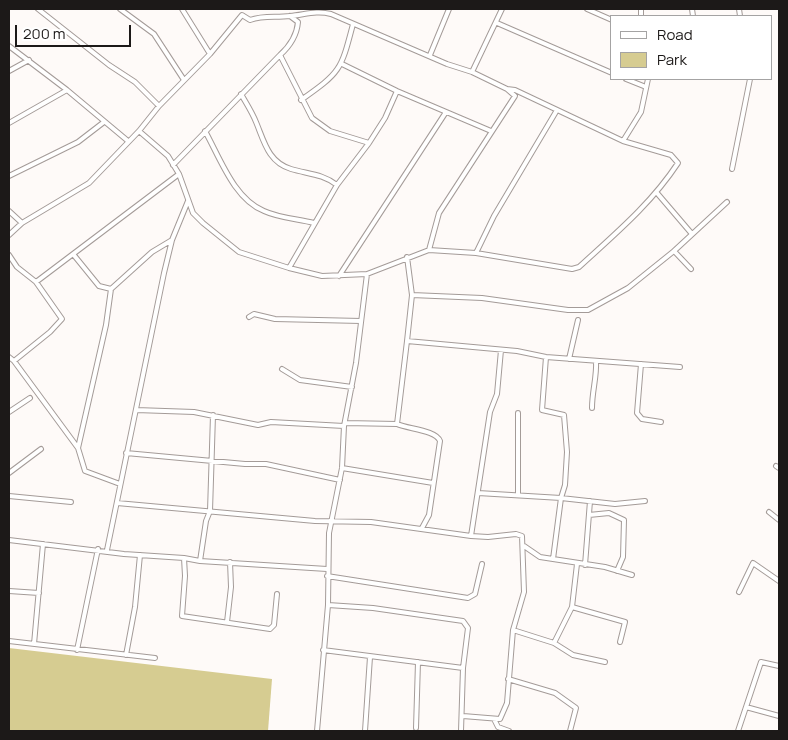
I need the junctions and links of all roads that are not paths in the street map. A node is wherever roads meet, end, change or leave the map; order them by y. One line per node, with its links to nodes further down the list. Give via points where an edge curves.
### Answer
1 (38, 9): 33 (street, via 135,82)
2 (120, 9): 23 (street, via 154,34)
3 (182, 9): 15 (street)
4 (240, 9): 9 (street)
5 (449, 9): 17 (street)
6 (502, 9): 12 (street)
7 (587, 9): 8 (street)
8 (595, 11): 11 (street)
9 (242, 15): 10 (street, via 250,20 264,15); 15 (street)
10 (290, 16): 13 (street, via 325,12); 16 (street, via 298,22 298,27)
11 (610, 19)
12 (497, 23): 21 (street); 22 (street)
13 (353, 24): 17 (street); 19 (street)
14 (9, 47): 18 (street)
15 (210, 54): 23 (street)
16 (280, 55): 31 (street); 32 (street)
17 (430, 55): 21 (street)
18 (28, 60): 20 (street); 29 (street)
19 (342, 64): 30 (street); 32 (street, via 330,80)
20 (9, 71)
21 (472, 72): 28 (street)
22 (610, 72)
23 (184, 80): 33 (street)
24 (628, 80): 27 (street)
25 (648, 80): 27 (street)
26 (750, 80): 45 (street)
27 (646, 87): 42 (street, via 642,112)
28 (507, 89): 34 (street); 40 (street, via 515,96)
29 (67, 90): 36 (street); 37 (street)
30 (397, 91): 35 (street); 43 (street)
31 (241, 94): 39 (street); 48 (street, via 274,161 327,178)
32 (301, 100): 43 (street, via 312,118 324,128)
33 (159, 106): 38 (street)
34 (557, 110): 42 (street); 60 (street, via 494,216)
35 (446, 112): 40 (street); 67 (street)
36 (104, 122): 41 (street); 47 (street, via 78,142)
37 (9, 123)
38 (139, 130): 41 (street); 44 (street, via 163,150)
39 (205, 131): 44 (street); 54 (street, via 234,184 254,205 265,212)
40 (491, 131): 58 (street, via 439,213)
41 (128, 140): 53 (street, via 90,183)
42 (623, 141): 49 (street, via 671,155 678,163)
43 (369, 142): 48 (street)
44 (173, 165): 46 (street)
45 (732, 168)
46 (179, 174): 50 (street); 61 (street)
47 (9, 176)
48 (338, 185): 54 (street)
49 (656, 194): 55 (street); 60 (street, via 579,267 572,269)
50 (188, 201): 57 (street); 64 (street, via 203,223 238,252)
51 (727, 202): 55 (street)
52 (9, 211): 53 (street)
53 (22, 223): 56 (street)
54 (314, 223): 64 (street)
55 (692, 234): 59 (street)
56 (9, 235)
57 (172, 240): 69 (street, via 152,252); 87 (street)
58 (429, 250): 60 (street); 63 (street)
59 (674, 251): 65 (street); 70 (street, via 628,288 588,310 482,298)
60 (476, 253)
61 (73, 254): 68 (street); 69 (street, via 99,286)
62 (9, 255): 68 (street, via 17,268)
63 (407, 256): 66 (street); 70 (street)
64 (288, 268): 67 (street, via 307,274)
65 (691, 270)
66 (367, 274): 67 (street); 73 (street)
67 (339, 276)
68 (36, 282): 79 (street, via 62,319)
69 (111, 289): 94 (street)
70 (412, 295): 74 (street)
71 (249, 317): 73 (street, via 254,314 275,319)
72 (578, 320): 78 (street)
73 (361, 321): 84 (street)
74 (407, 341): 75 (street); 93 (street)
75 (501, 350): 77 (street); 103 (street, via 497,394 490,412)
76 (9, 357): 79 (street)
77 (546, 357): 78 (street); 106 (street, via 542,410 564,415 567,452)
78 (569, 359): 80 (street)
79 (14, 361): 94 (street)
80 (596, 361): 81 (street); 86 (street)
81 (641, 364): 82 (street); 91 (street, via 637,413 642,419)
82 (680, 367)
83 (282, 369): 84 (street, via 300,380)
84 (352, 387): 92 (street)
85 (30, 398): 88 (street)
86 (592, 408)
87 (136, 410): 90 (street); 96 (street)
88 (9, 412)
89 (518, 413): 104 (street)
90 (213, 415): 92 (street, via 258,425 270,422); 97 (street)
91 (661, 422)
92 (344, 424): 93 (street); 98 (street)
93 (396, 424): 101 (street, via 439,437)
94 (78, 448): 102 (street, via 85,471)
95 (41, 449): 99 (street)
96 (126, 453): 97 (street); 102 (street)
97 (213, 461): 100 (street, via 266,464); 111 (street)
98 (342, 468): 100 (street); 101 (street)
99 (9, 472)
100 (340, 480): 115 (street)
101 (432, 482): 116 (street, via 428,515)
102 (120, 484): 110 (street)
103 (478, 493): 104 (street); 117 (street)
104 (518, 495): 106 (street)
105 (9, 496): 109 (street)
106 (561, 498): 107 (street); 125 (street)
107 (590, 501): 108 (street, via 615,504); 113 (street)
108 (645, 501)
109 (71, 502)
110 (117, 503): 111 (street); 122 (street)
111 (210, 511): 115 (street); 126 (street)
112 (769, 512): 114 (street)
113 (589, 515): 130 (street); 132 (street, via 609,513 624,520 623,557)
114 (779, 520)
115 (330, 522): 116 (street, via 371,522); 131 (street)
116 (422, 528): 117 (street)
117 (471, 536): 120 (street, via 516,534 522,536)
118 (9, 540): 119 (street)
119 (43, 544): 121 (street); 138 (street)
120 (524, 546): 125 (street, via 540,557); 143 (street, via 524,592)
121 (98, 549): 122 (street); 148 (street)
122 (107, 550): 123 (street)
123 (140, 554): 124 (street); 150 (street)
124 (184, 558): 126 (street); 142 (street, via 182,616)
125 (554, 559): 129 (street)
126 (200, 561): 127 (street)
127 (230, 562): 131 (street); 142 (street)
128 (482, 564): 134 (street, via 475,594 468,598)
129 (576, 564): 130 (street); 141 (street)
130 (585, 565): 132 (street)
131 (327, 569): 134 (street)
132 (617, 571): 133 (street)
133 (632, 575)
134 (327, 576): 140 (street)
135 (779, 582): 137 (street, via 753,563)
136 (9, 591): 138 (street)
137 (739, 592)
138 (39, 594): 146 (street)
139 (277, 594): 142 (street, via 274,625 270,629)
140 (328, 605): 149 (street); 156 (street, via 463,621 468,628)
141 (572, 607): 145 (street, via 625,622); 147 (street)
142 (227, 622)
143 (513, 630): 147 (street); 157 (street)
144 (9, 641): 146 (street)
145 (620, 642)
146 (34, 644): 148 (street)
147 (554, 644): 154 (street, via 573,655)
148 (77, 650): 150 (street)
149 (324, 650): 151 (street); 163 (street)
150 (126, 655): 152 (street)
151 (370, 657): 153 (street); 164 (street)
152 (154, 658)
153 (418, 662): 156 (street); 162 (street)
154 (605, 662)
155 (779, 666): 158 (street, via 761,662)
156 (463, 668): 159 (street)
157 (508, 679): 161 (street, via 504,714 500,719); 167 (street, via 555,693 576,708)
158 (746, 707): 160 (street); 168 (street)
159 (463, 716): 161 (street); 165 (street)
160 (779, 716)
161 (494, 719): 166 (street, via 498,727)
162 (416, 728)
163 (318, 731)
164 (365, 731)
165 (461, 731)
166 (509, 731)
167 (570, 731)
168 (738, 731)

